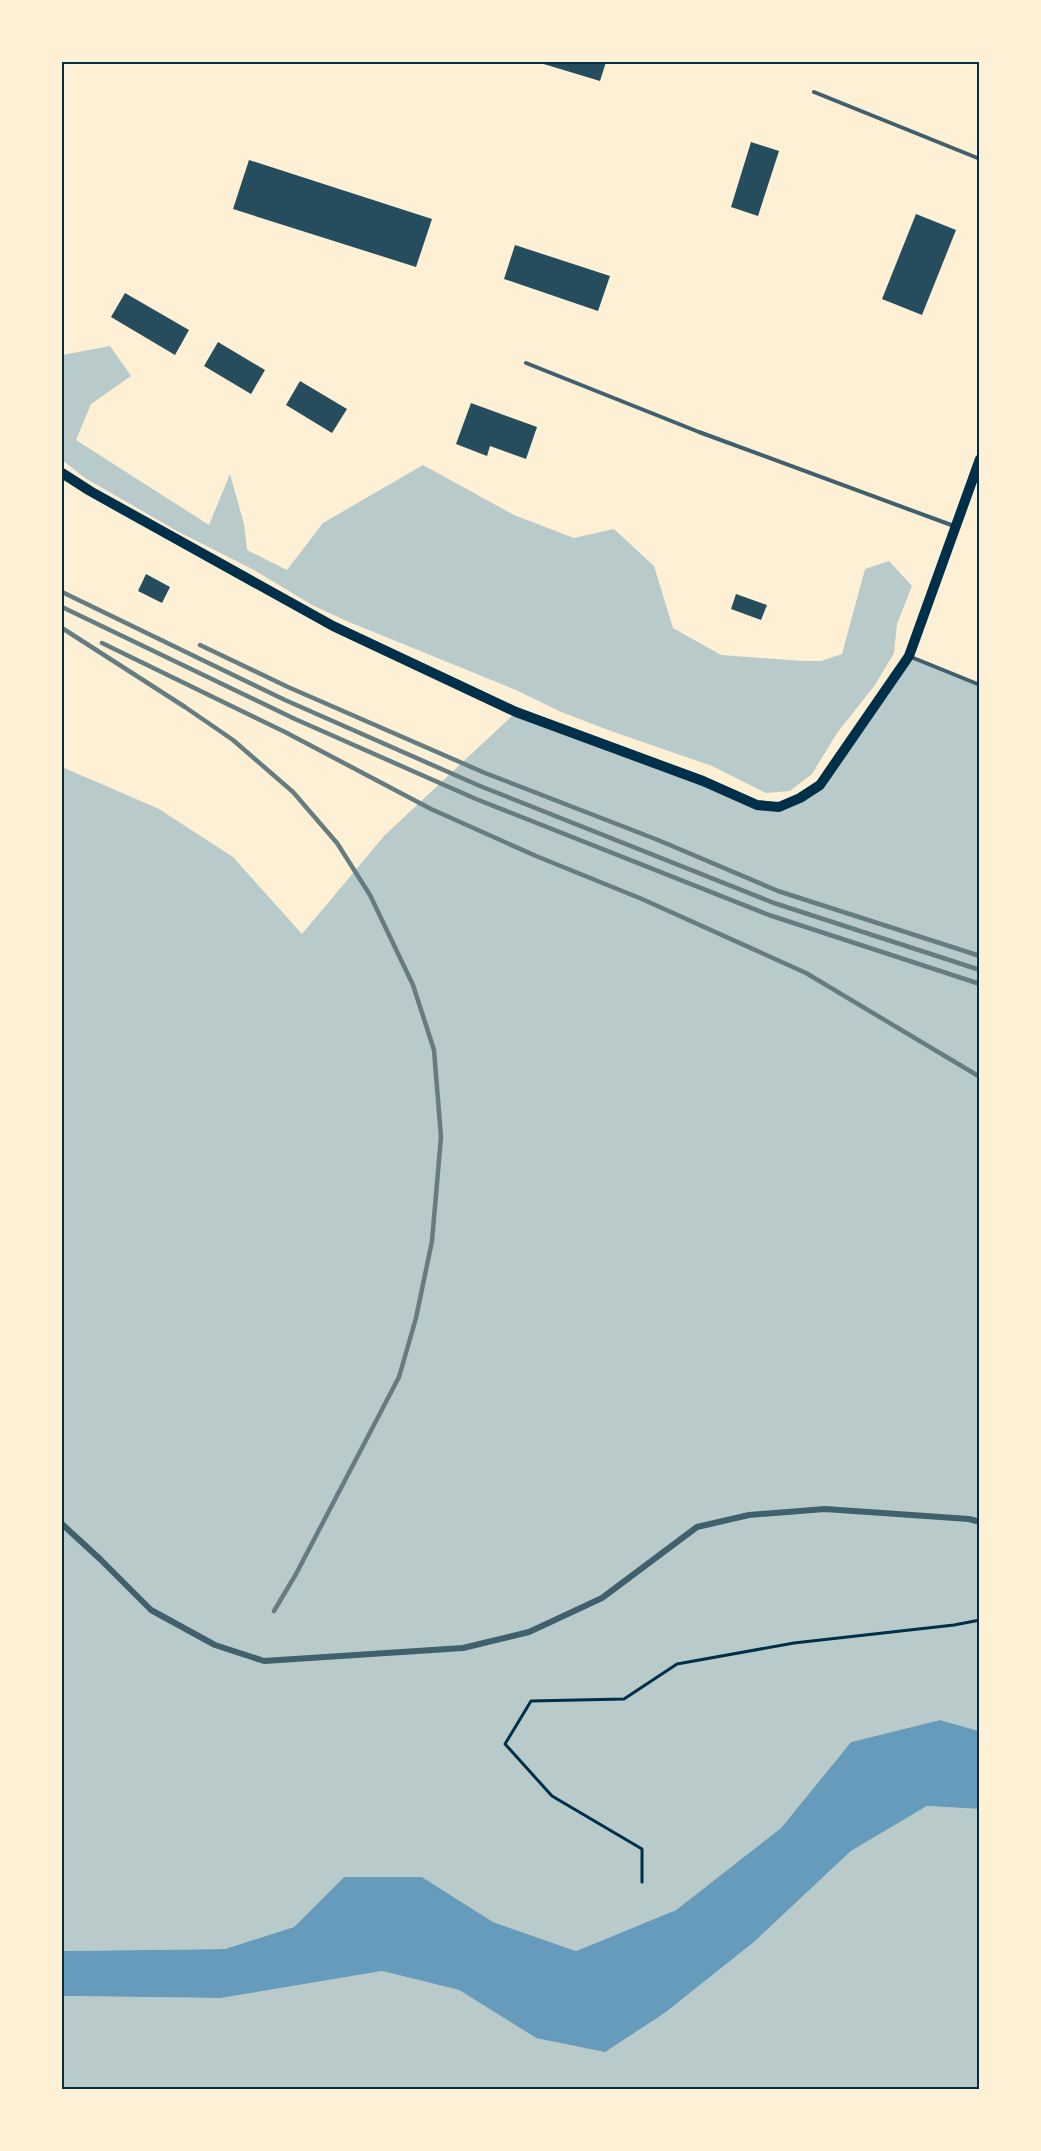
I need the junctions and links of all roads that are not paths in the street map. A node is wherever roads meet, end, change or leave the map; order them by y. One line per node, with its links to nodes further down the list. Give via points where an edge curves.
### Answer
1 (814, 92): 2 (lane)
2 (980, 159)
3 (526, 363): 6 (lane, via 699,432)
4 (980, 459): 6 (main road)
5 (62, 473): 7 (main road, via 333,626 516,712 757,805 778,807 820,785)
6 (955, 526): 7 (main road)
7 (909, 656): 8 (lane)
8 (980, 685)
9 (980, 1522): 10 (street, via 825,1509 749,1515 697,1527 602,1598 529,1632 463,1648 264,1661 215,1644 151,1610)
10 (62, 1524)

